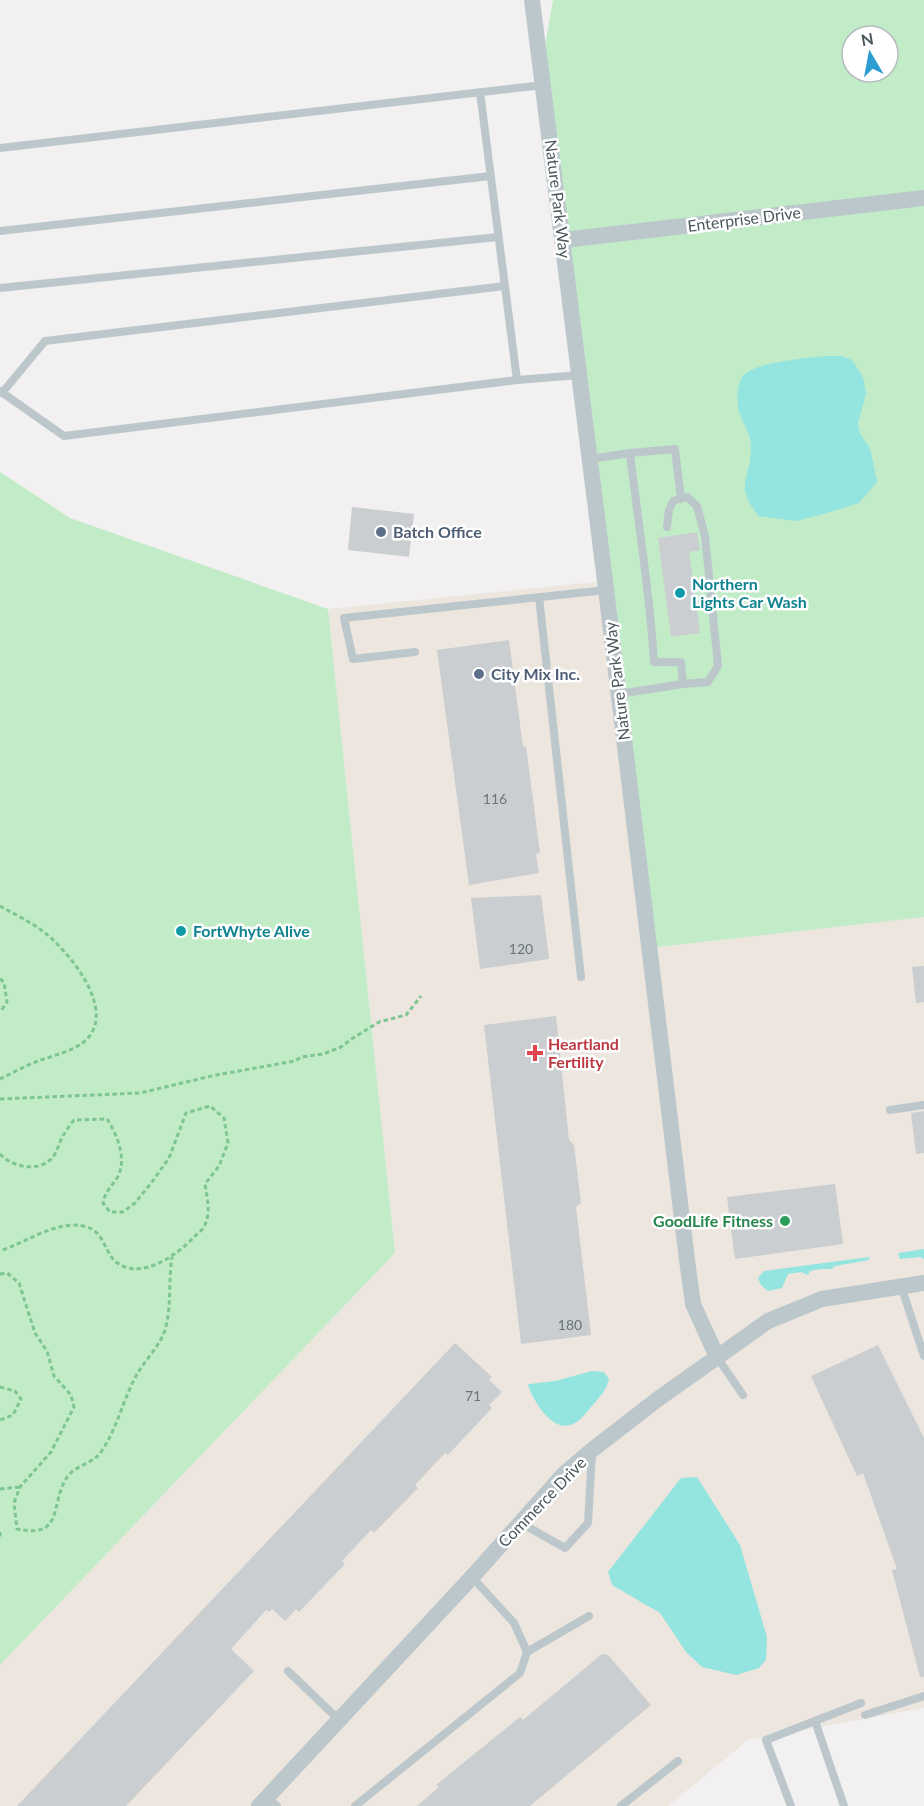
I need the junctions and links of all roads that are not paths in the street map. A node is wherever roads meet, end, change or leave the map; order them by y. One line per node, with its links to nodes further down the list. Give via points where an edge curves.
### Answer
1 (532, 0): 2 (street, Nature Park Way)
2 (543, 85): 3 (lane); 9 (street, Nature Park Way)
3 (480, 92): 4 (lane); 5 (lane)
4 (0, 148)
5 (491, 176): 7 (lane); 8 (lane)
6 (924, 198): 9 (street, Enterprise Drive)
7 (0, 231)
8 (498, 237): 10 (lane); 11 (lane)
9 (564, 240): 12 (street, Nature Park Way)
10 (505, 286): 13 (lane); 14 (lane, via 45,341)
11 (0, 288)
12 (580, 375): 13 (lane); 16 (street, Nature Park Way)
13 (517, 380): 14 (lane, via 64,436)
14 (1, 392)
15 (630, 453): 16 (lane); 17 (lane, via 675,449); 22 (lane, via 654,662 681,662)
16 (590, 459): 19 (street, Nature Park Way)
17 (681, 499): 18 (lane, via 673,501); 22 (lane, via 687,497 697,506 705,536 718,666 708,682)
18 (667, 527)
19 (606, 590): 20 (lane); 23 (street, Nature Park Way)
20 (539, 597): 21 (lane, via 344,618 353,659); 24 (lane)
21 (415, 652)
22 (683, 684): 23 (lane)
23 (619, 694): 30 (street, Nature Park Way, via 693,1304)
24 (581, 976)
25 (924, 1105): 26 (lane)
26 (890, 1110)
27 (924, 1283): 28 (street, Commerce Drive)
28 (901, 1286): 29 (lane); 30 (street, Commerce Drive, via 822,1299 768,1321)
29 (924, 1356)
30 (717, 1357): 31 (lane); 32 (street, Commerce Drive)
31 (743, 1395)
32 (592, 1450): 33 (street, Commerce Drive, via 564,1474); 33 (lane, via 588,1523 565,1548)
33 (521, 1523): 34 (street, Commerce Drive)
34 (472, 1577): 36 (lane, via 514,1623); 41 (street, Commerce Drive)
35 (589, 1616): 36 (lane)
36 (527, 1652): 45 (lane, via 520,1673)
37 (288, 1671): 41 (lane)
38 (924, 1696): 40 (lane)
39 (861, 1703): 42 (lane)
40 (865, 1715)
41 (339, 1720): 44 (street, Commerce Drive)
42 (815, 1721): 47 (lane, via 766,1740); 48 (lane)
43 (678, 1761): 46 (lane)
44 (268, 1803)
45 (356, 1806)
46 (621, 1806)
47 (790, 1806)
48 (844, 1806)

